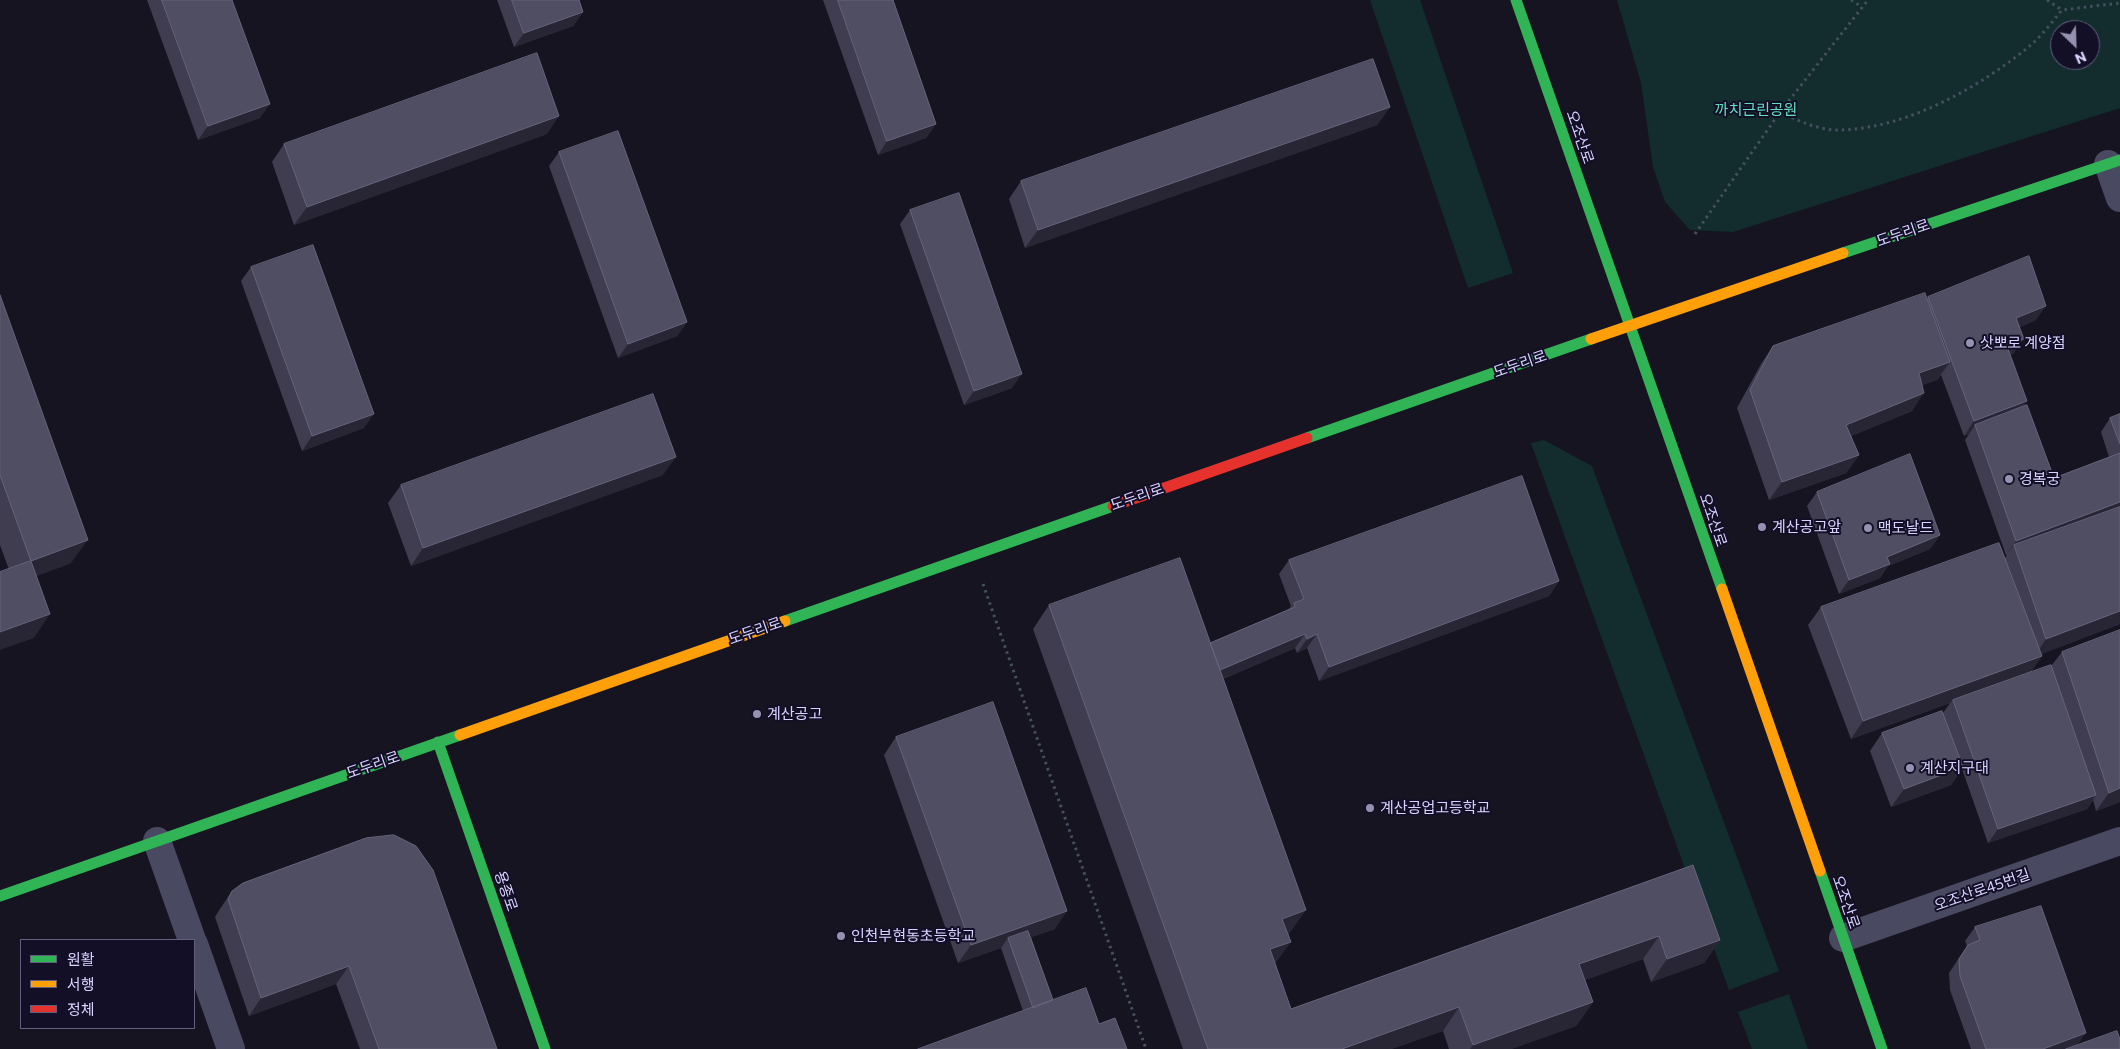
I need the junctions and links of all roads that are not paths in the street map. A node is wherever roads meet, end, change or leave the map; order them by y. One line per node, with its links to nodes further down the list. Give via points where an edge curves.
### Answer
1 (1516, 0): 4 (street, 오조산로)
2 (2114, 162): 3 (street); 4 (street, 도두리로)
3 (2120, 198)
4 (1630, 325): 5 (street, 도두리로); 9 (street, 오조산로)
5 (438, 742): 6 (street, 도두리로); 13 (street, 용종로)
6 (157, 841): 8 (street, 도두리로); 10 (street)
7 (2120, 841): 9 (street, 오조산로45번길)
8 (0, 896)
9 (1843, 938): 14 (street, 오조산로)
10 (192, 939)
11 (195, 947): 12 (street)
12 (231, 1049)
13 (545, 1049)
14 (1882, 1049)

